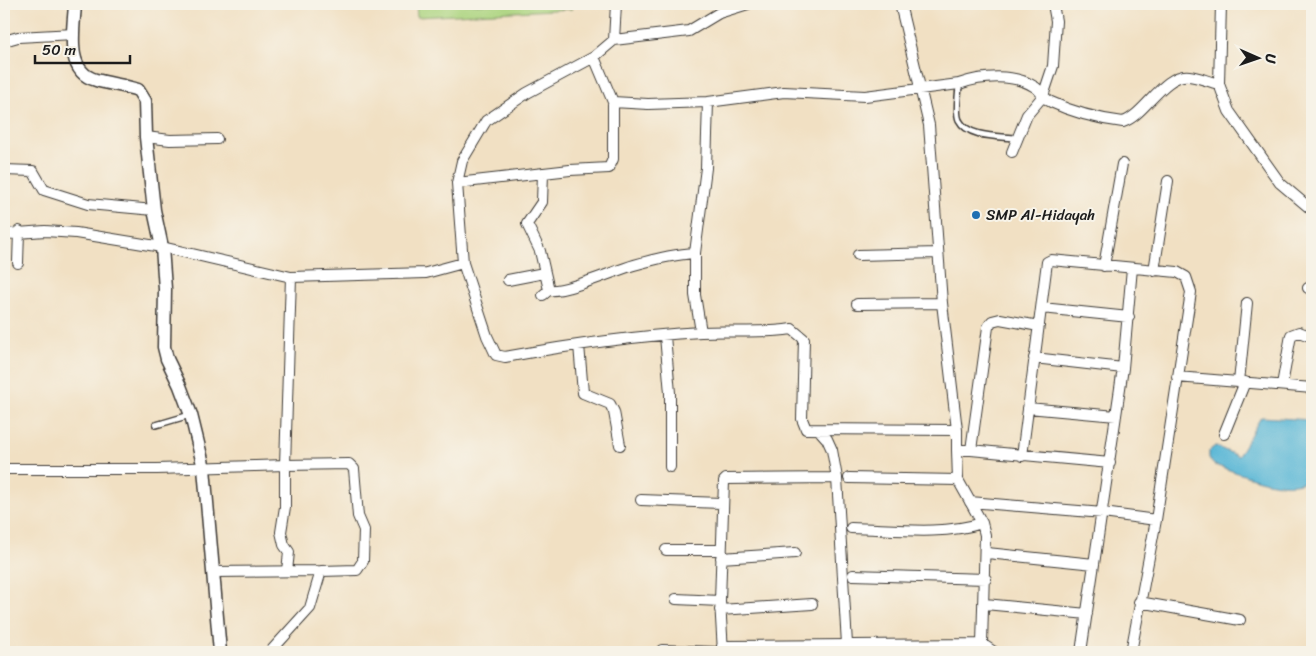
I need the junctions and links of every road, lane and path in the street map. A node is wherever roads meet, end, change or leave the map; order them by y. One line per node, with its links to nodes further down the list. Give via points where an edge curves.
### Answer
1 (75, 4): 7 (street)
2 (616, 4): 9 (street)
3 (748, 4): 9 (street, via 719,13 689,31)
4 (900, 4): 13 (street)
5 (1053, 4): 14 (street, via 1056,29 1053,66)
6 (1221, 4): 12 (street)
7 (74, 34): 8 (street); 17 (street, via 75,61 81,72 95,80 128,86 142,93)
8 (4, 40)
9 (614, 40): 10 (street)
10 (594, 57): 15 (street); 25 (street, via 527,93 486,121 462,161)
11 (959, 84): 13 (street); 14 (street, via 974,79 1006,78 1030,84); 18 (lane, via 958,115 967,129)
12 (1219, 84): 14 (street, via 1188,76 1179,78 1123,122 1060,106); 27 (street, via 1229,111 1280,183)
13 (922, 89): 16 (street, via 865,96 784,92); 32 (street, via 929,125)
14 (1042, 96): 18 (street, via 1027,115)
15 (613, 102): 16 (street); 23 (street, via 612,166)
16 (708, 102): 31 (street, via 706,168)
17 (146, 137): 19 (street); 26 (street)
18 (1016, 138): 20 (street)
19 (217, 139)
20 (1012, 152)
21 (1122, 164): 36 (street)
22 (4, 170): 26 (street, via 33,171 44,190 88,204)
23 (543, 173): 25 (street); 39 (street, via 542,202 527,224 536,239)
24 (1168, 181): 38 (street)
25 (457, 183): 35 (street)
26 (154, 210): 30 (street)
27 (1312, 210)
28 (19, 232): 29 (street); 30 (street, via 76,233); 34 (street)
29 (4, 234)
30 (162, 247): 40 (street); 59 (street, via 164,347)
31 (695, 253): 39 (street, via 672,255 546,292); 48 (street, via 695,295)
32 (938, 254): 33 (street); 42 (street)
33 (858, 255)
34 (18, 263)
35 (463, 263): 40 (street, via 426,273); 51 (street, via 496,355 505,357)
36 (1104, 266): 37 (street); 45 (street, via 1047,262)
37 (1132, 268): 38 (street); 46 (street)
38 (1154, 271): 54 (street, via 1177,272 1190,284)
39 (544, 273): 41 (street)
40 (291, 277): 70 (street)
41 (508, 280)
42 (942, 303): 44 (street); 63 (street)
43 (1247, 303): 55 (street)
44 (857, 304)
45 (1042, 308): 46 (street); 47 (street)
46 (1128, 317): 53 (street)
47 (1039, 326): 52 (street); 67 (street, via 1000,319 992,321 988,327)
48 (701, 332): 49 (street); 62 (street, via 796,330 804,339 802,419 806,429)
49 (665, 336): 51 (street); 71 (street, via 670,393)
50 (1312, 337): 56 (street, via 1299,332 1292,335)
51 (579, 345): 65 (street, via 583,393 610,404)
52 (1034, 358): 53 (street); 58 (street)
53 (1123, 368): 60 (street)
54 (1177, 377): 55 (street); 81 (street)
55 (1242, 382): 56 (street); 64 (street)
56 (1282, 385): 57 (street)
57 (1312, 388)
58 (1028, 408): 60 (street); 68 (street)
59 (190, 415): 61 (lane); 72 (street)
60 (1116, 416): 69 (street)
61 (156, 425)
62 (819, 430): 63 (street); 74 (street, via 832,450)
63 (957, 430): 66 (street)
64 (1224, 434)
65 (620, 445)
66 (957, 450): 67 (street); 76 (street)
67 (971, 450): 68 (street)
68 (1022, 456): 69 (street)
69 (1110, 463): 80 (street)
70 (285, 465): 72 (street); 89 (street, via 285,507 281,532 289,552); 90 (street, via 349,464 354,469 358,516 364,530 363,561 357,570)
71 (670, 467)
72 (204, 468): 73 (street); 91 (street)
73 (4, 470)
74 (837, 478): 79 (street, via 726,479); 101 (street)
75 (849, 478): 76 (street)
76 (958, 480): 78 (street)
77 (641, 500): 79 (street)
78 (970, 502): 80 (street); 82 (street)
79 (722, 503): 86 (street)
80 (1103, 513): 81 (street); 88 (street)
81 (1156, 520): 95 (street)
82 (982, 522): 83 (street, via 953,529); 85 (street)
83 (851, 528)
84 (666, 550): 86 (street)
85 (987, 553): 88 (street); 93 (street)
86 (721, 554): 87 (street); 98 (street)
87 (795, 554)
88 (1094, 564): 99 (street)
89 (287, 571): 90 (street); 91 (street)
90 (321, 571): 106 (street, via 310,608)
91 (213, 572): 105 (street)
92 (853, 575): 93 (street)
93 (986, 579): 97 (street)
94 (676, 599): 98 (street)
95 (1140, 602): 100 (street); 109 (street)
96 (812, 604): 98 (street)
97 (985, 604): 99 (street); 102 (street)
98 (720, 605): 104 (street)
99 (1087, 614): 108 (street)
100 (1240, 620)
101 (848, 644): 102 (street); 104 (street)
102 (982, 644): 107 (street)
103 (662, 650): 104 (street)
104 (721, 650)
105 (220, 652)
106 (270, 652)
107 (994, 652)
108 (1081, 652)
109 (1134, 652)

